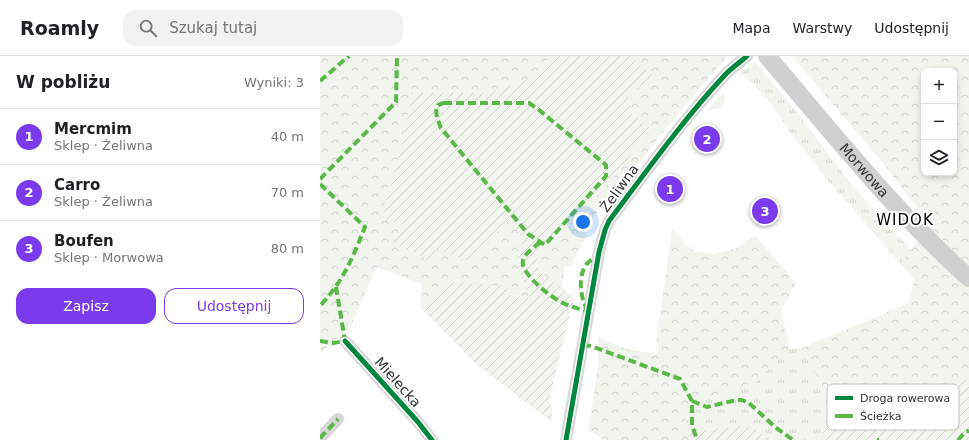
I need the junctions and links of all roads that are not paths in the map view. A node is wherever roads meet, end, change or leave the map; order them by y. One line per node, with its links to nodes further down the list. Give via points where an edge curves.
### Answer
1 (747, 56): 8 (street, Żeliwna, via 724,76 680,127 607,226 599,252)
2 (767, 56): 3 (main road, Morwowa, via 897,208)
3 (969, 278)
4 (346, 341): 7 (street, Mielecka)
5 (338, 420): 6 (street)
6 (320, 438)
7 (432, 440)
8 (566, 440)

